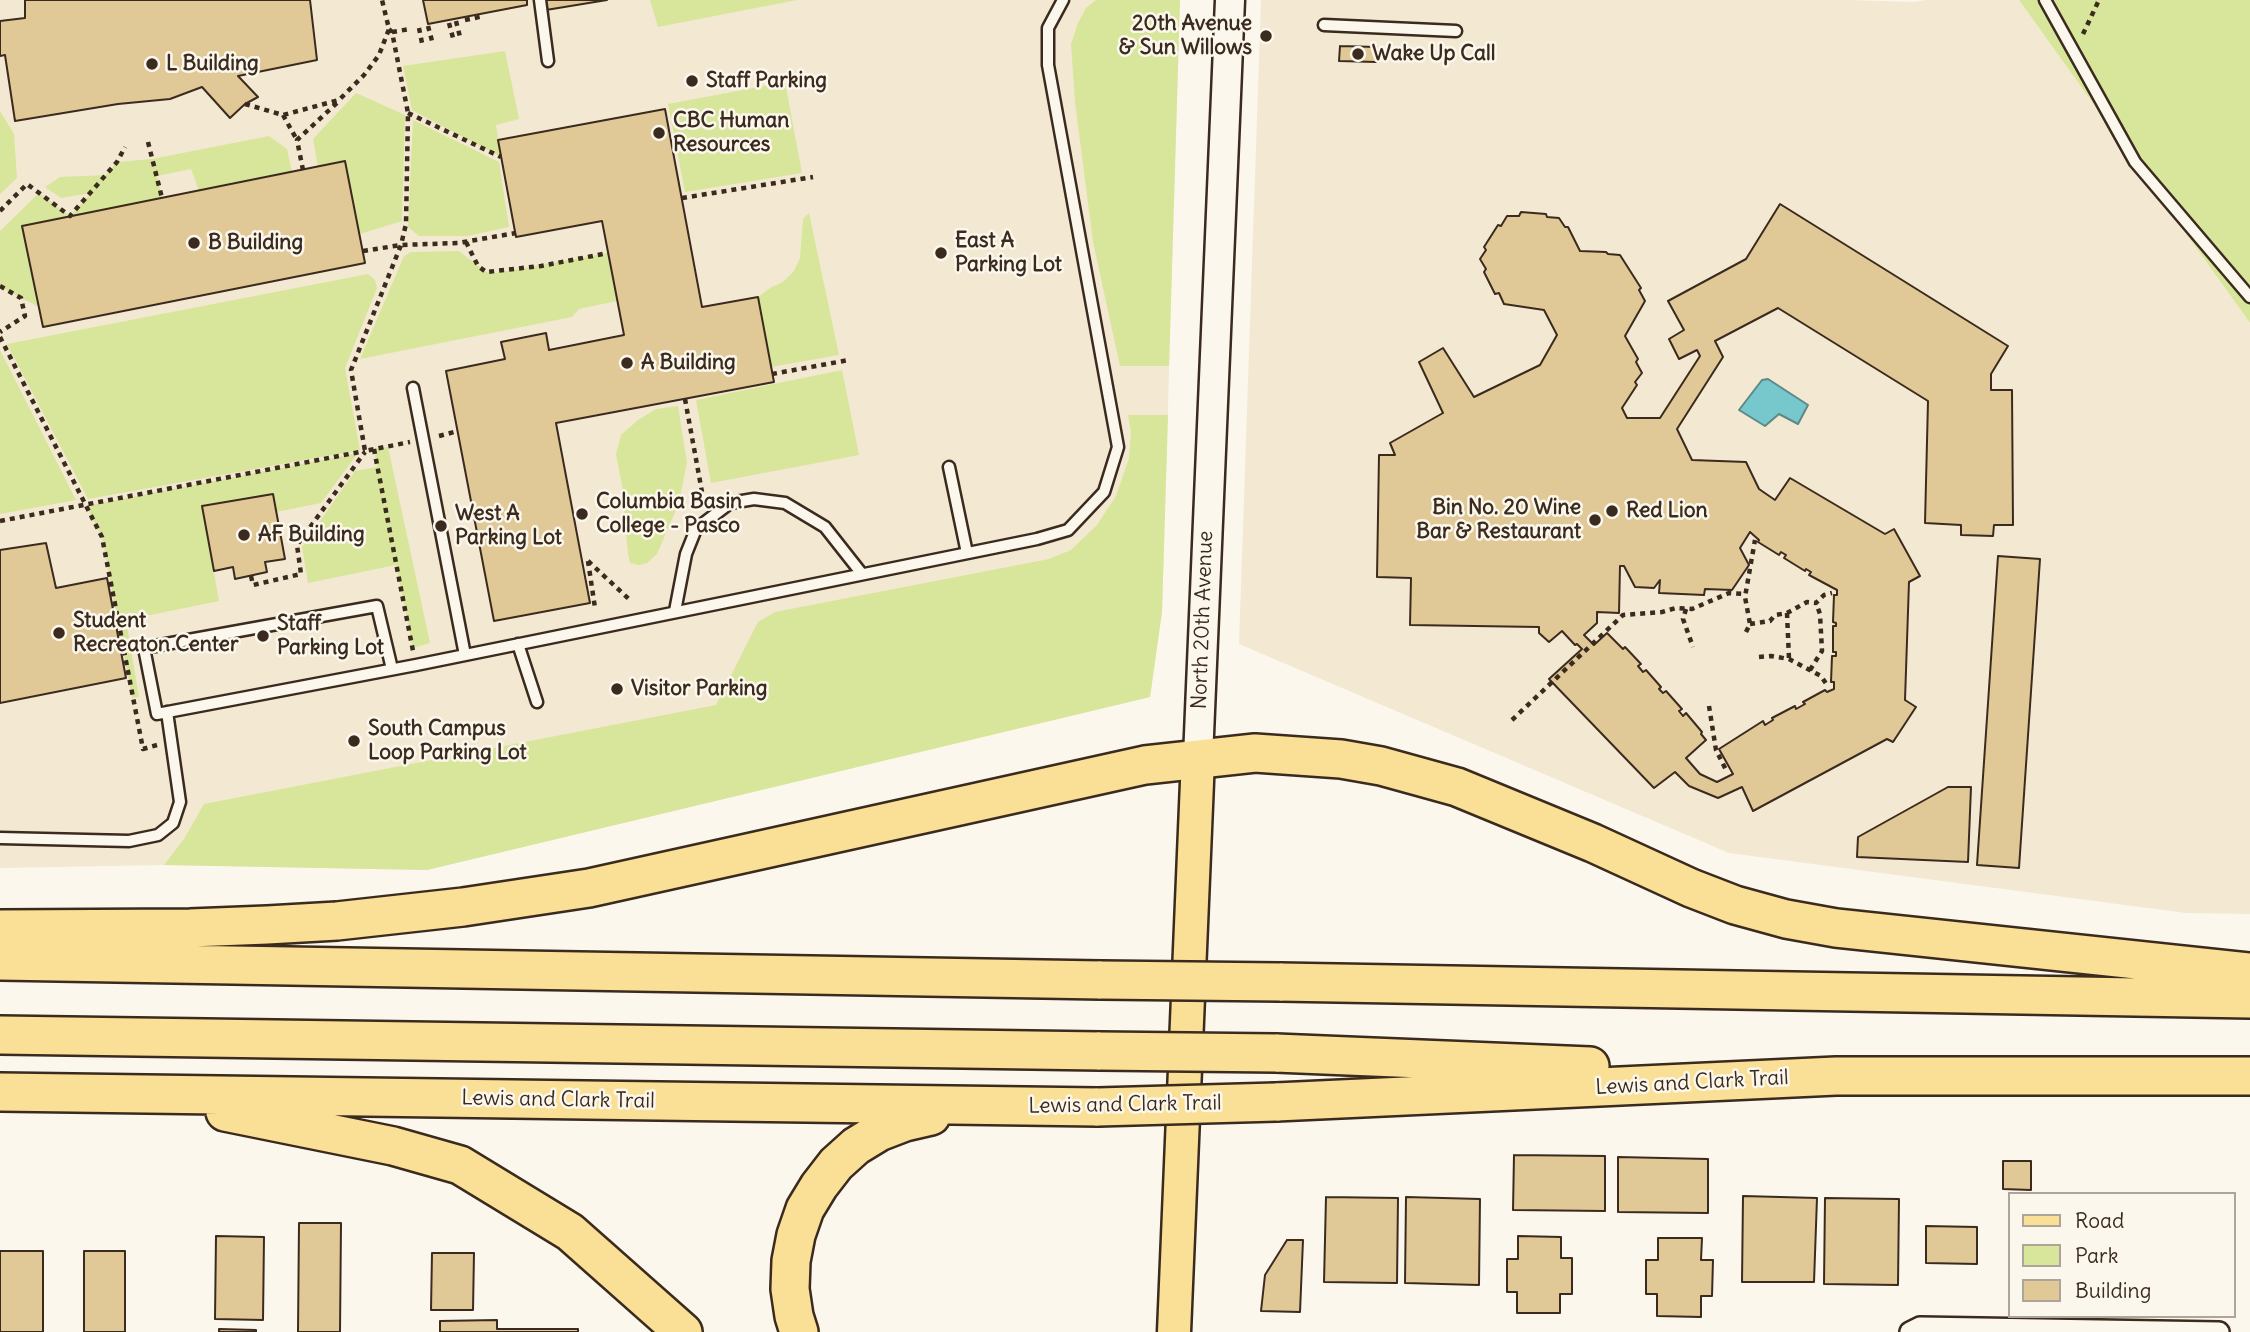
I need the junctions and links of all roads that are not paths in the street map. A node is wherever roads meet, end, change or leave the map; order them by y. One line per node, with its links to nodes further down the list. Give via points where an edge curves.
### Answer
1 (540, 0): 7 (lane)
2 (1063, 0): 11 (lane, via 1048,28 1048,65 1118,447 1104,492 1068,530)
3 (1230, 0): 19 (main road, North 20th Avenue)
4 (2045, 0): 8 (lane, via 2135,162)
5 (1324, 26): 6 (lane)
6 (1456, 31)
7 (548, 61)
8 (2250, 297)
9 (413, 388): 15 (lane)
10 (950, 467): 11 (lane)
11 (967, 553): 12 (lane)
12 (862, 574): 13 (lane); 13 (lane, via 825,527 785,503 754,499 730,503 696,529)
13 (675, 611): 14 (lane)
14 (518, 643): 15 (lane); 17 (lane)
15 (465, 655): 16 (lane)
16 (392, 669): 18 (lane); 18 (lane, via 377,606 144,649 157,714)
17 (537, 702)
18 (167, 712): 20 (lane, via 180,802 173,823 158,835 129,841)
19 (1198, 758): 21 (highway, via 1145,765 589,888 463,907 267,925); 23 (highway, via 1301,755 1421,776 1524,814 1691,888 1786,919); 33 (main road, North 20th Avenue)
20 (0, 838)
21 (0, 929)
22 (0, 961): 24 (highway, bridge)
23 (2250, 972)
24 (2250, 999)
25 (0, 1035): 26 (highway, bridge, via 1276,1053)
26 (1836, 1076): 27 (highway, Lewis and Clark Trail); 29 (highway, Lewis and Clark Trail, bridge)
27 (2250, 1076)
28 (13, 1092): 29 (highway, Lewis and Clark Trail); 31 (highway, via 204,1108 393,1146 460,1165 570,1232)
29 (1098, 1107): 32 (highway, via 931,1116 879,1132 856,1146 819,1186 796,1235 790,1289)
30 (2102, 1331): 34 (street, via 1920,1327); 35 (street)
31 (683, 1332)
32 (799, 1332)
33 (1174, 1332)
34 (1910, 1332)
35 (2219, 1332)

